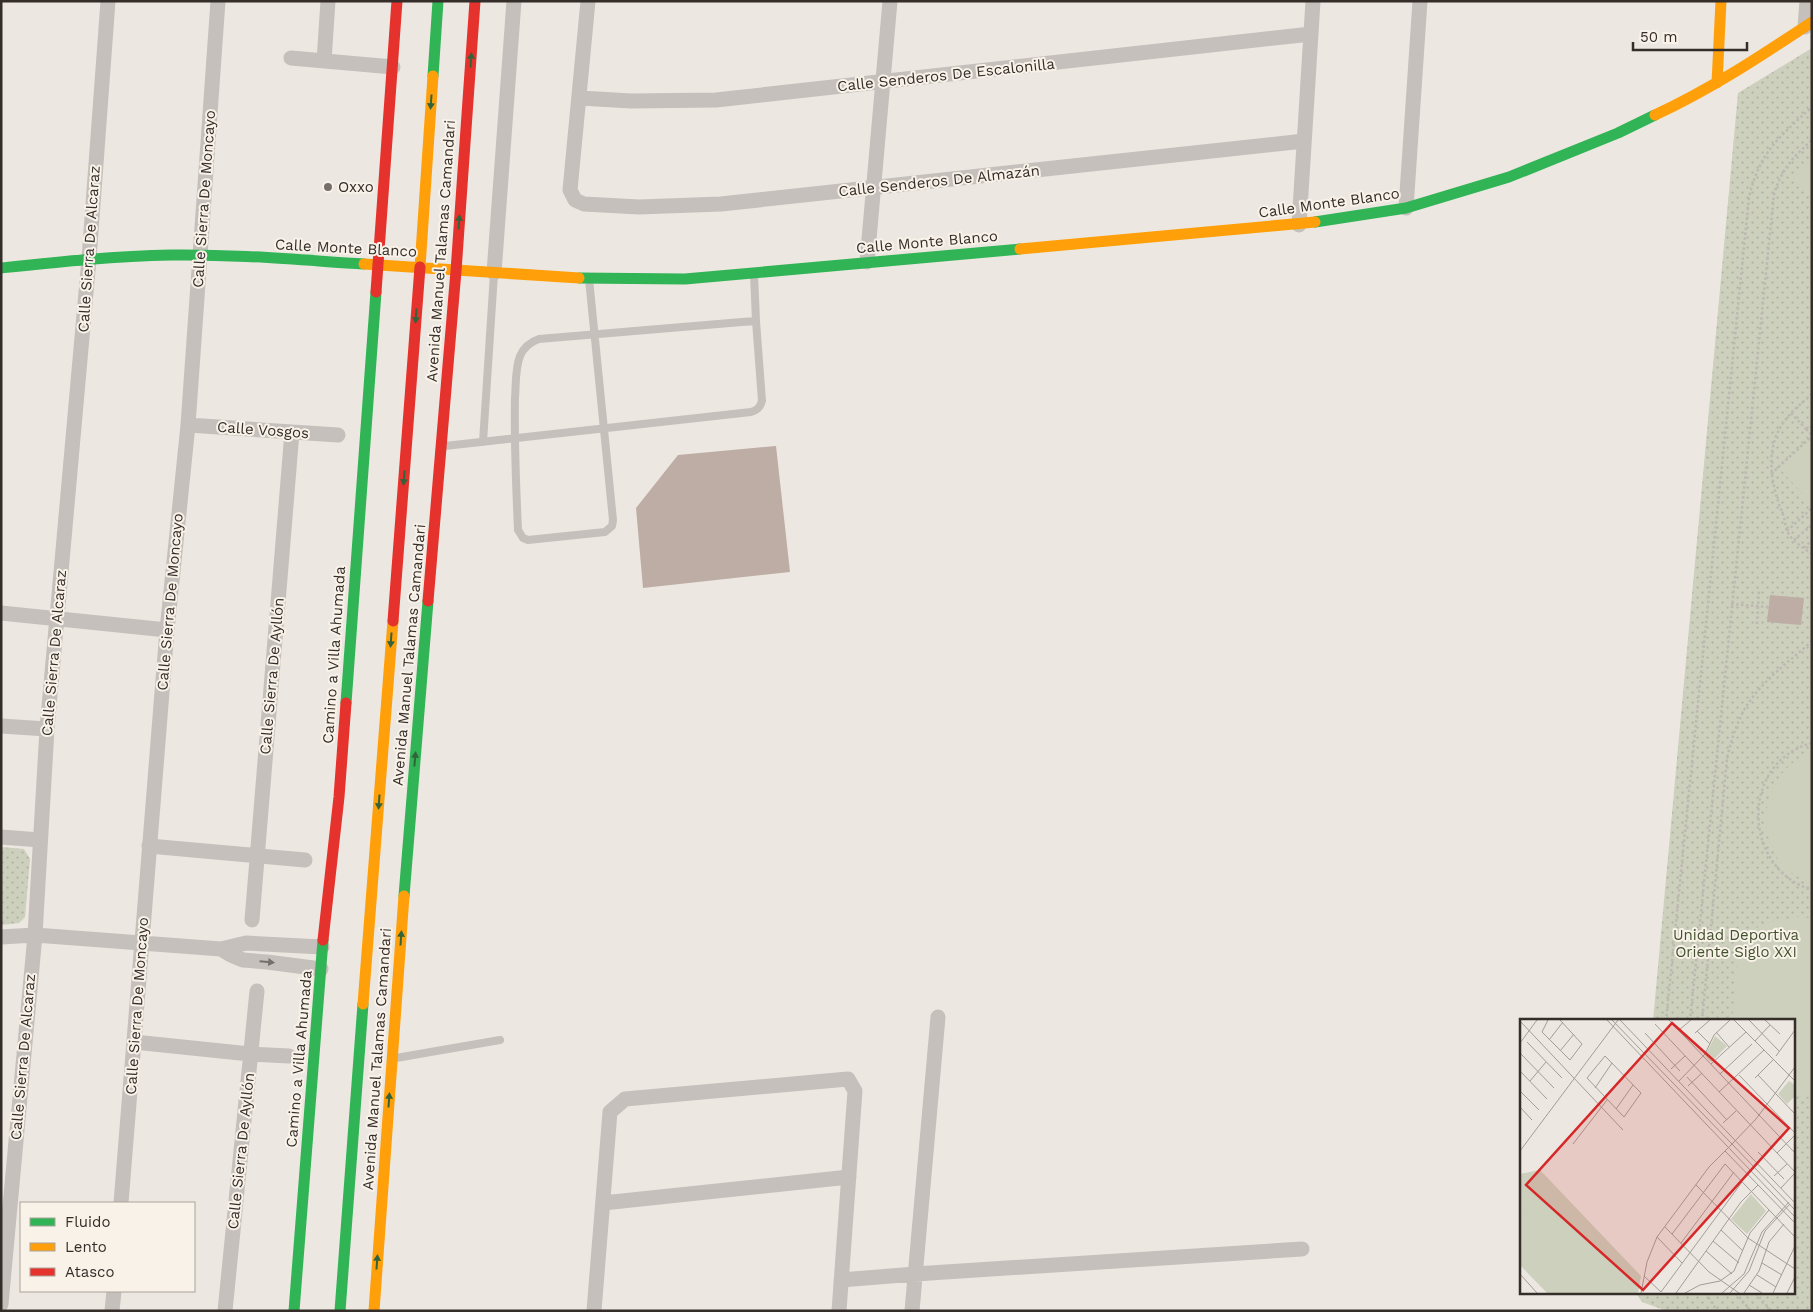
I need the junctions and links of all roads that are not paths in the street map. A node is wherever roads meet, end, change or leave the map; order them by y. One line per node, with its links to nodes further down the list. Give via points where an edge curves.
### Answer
1 (108, 1): 27 (street, Calle Sierra De Alcaraz)
2 (218, 1): 26 (street, Calle Sierra De Moncayo)
3 (328, 1): 17 (street)
4 (397, 1): 18 (main road, Camino a Villa Ahumada)
5 (438, 1): 30 (main road, Avenida Manuel Talamas Camandari, one-way to 30)
6 (475, 1): 32 (main road, Avenida Manuel Talamas Camandari, one-way to 6)
7 (514, 1): 33 (street)
8 (588, 1): 21 (street)
9 (890, 1): 19 (street)
10 (1313, 1): 15 (street)
11 (1420, 1): 24 (street)
12 (1721, 1): 20 (main road)
13 (1807, 1): 14 (street)
14 (1809, 24): 20 (main road, Calle Monte Blanco)
15 (1311, 34): 19 (street, Calle Senderos De Escalonilla); 22 (street)
16 (291, 58): 17 (street)
17 (324, 61): 18 (street)
18 (392, 67): 29 (main road, Camino a Villa Ahumada)
19 (883, 82): 21 (street, Calle Senderos De Escalonilla, via 716,100); 23 (street)
20 (1717, 83): 24 (main road, Calle Monte Blanco, via 1677,105 1564,156 1509,178)
21 (580, 98): 23 (street, Calle Senderos De Almazán, via 570,190 575,200 584,204 639,207 721,204)
22 (1304, 141): 23 (street, Calle Senderos De Almazán); 25 (street)
23 (873, 188): 28 (street)
24 (1406, 208): 25 (main road, Calle Monte Blanco)
25 (1299, 225): 28 (main road, Calle Monte Blanco)
26 (200, 255): 27 (main road, Calle Monte Blanco); 29 (main road, Calle Monte Blanco); 38 (street, Calle Sierra De Moncayo)
27 (89, 258): 31 (main road, Calle Monte Blanco); 46 (street, Calle Sierra De Alcaraz)
28 (867, 262): 34 (main road, Calle Monte Blanco)
29 (378, 264): 30 (main road, Calle Monte Blanco); 59 (main road, Camino a Villa Ahumada, via 339,797)
30 (420, 267): 32 (main road, Calle Monte Blanco); 81 (main road, Avenida Manuel Talamas Camandari, one-way to 81)
31 (1, 268)
32 (456, 271): 33 (main road, Calle Monte Blanco); 44 (main road, Avenida Manuel Talamas Camandari)
33 (494, 273): 35 (main road, Calle Monte Blanco); 43 (lane)
34 (754, 274): 35 (main road, Calle Monte Blanco, via 676,279); 36 (lane)
35 (589, 279): 37 (lane)
36 (756, 322): 37 (lane); 39 (lane, via 762,401 757,410)
37 (594, 334): 39 (lane); 42 (lane, via 539,339 526,346 519,358)
38 (188, 425): 40 (street, Calle Vosgos); 47 (street, Calle Sierra De Moncayo)
39 (604, 428): 42 (lane); 42 (lane, via 613,520 605,532 528,540 520,535)
40 (292, 432): 41 (street, Calle Vosgos); 53 (street, Calle Sierra De Ayllón)
41 (338, 435)
42 (514, 438): 43 (lane)
43 (483, 442): 44 (lane)
44 (441, 446): 68 (main road, Avenida Manuel Talamas Camandari, one-way to 44)
45 (1, 613): 46 (street)
46 (58, 618): 47 (street); 49 (street, Calle Sierra De Alcaraz)
47 (166, 630): 52 (street, Calle Sierra De Moncayo)
48 (1, 726): 49 (street)
49 (47, 729): 51 (street, Calle Sierra De Alcaraz)
50 (1, 837): 51 (street)
51 (40, 840): 56 (street, Calle Sierra De Alcaraz)
52 (149, 846): 53 (street); 58 (street, Calle Sierra De Moncayo)
53 (258, 856): 54 (street); 55 (street, Calle Sierra De Ayllón)
54 (305, 860)
55 (252, 920)
56 (35, 935): 57 (street); 58 (street); 72 (street, Calle Sierra De Alcaraz)
57 (1, 937)
58 (142, 942): 60 (street); 65 (street, Calle Sierra De Moncayo)
59 (322, 946): 60 (street, via 246,943); 61 (main road, Camino a Villa Ahumada)
60 (221, 949): 61 (street, one-way to 61, via 243,960)
61 (321, 969): 80 (main road, Camino a Villa Ahumada)
62 (258, 990): 66 (street, Calle Sierra De Ayllón)
63 (938, 1017): 74 (street)
64 (500, 1040): 68 (lane)
65 (134, 1042): 66 (street); 70 (street, Calle Sierra De Moncayo)
66 (250, 1054): 67 (street); 79 (street, Calle Sierra De Ayllón)
67 (289, 1056)
68 (392, 1059): 82 (main road, Avenida Manuel Talamas Camandari, one-way to 68)
69 (849, 1177): 71 (street); 71 (street, via 855,1091 848,1079 625,1100 610,1112); 75 (street)
70 (121, 1202)
71 (603, 1203): 83 (street)
72 (5, 1222): 77 (street, Calle Sierra De Alcaraz)
73 (1302, 1250): 74 (street)
74 (915, 1274): 75 (street); 85 (street)
75 (841, 1280): 84 (street)
76 (114, 1292): 78 (street)
77 (1, 1304)
78 (112, 1311)
79 (225, 1311)
80 (294, 1311)
81 (340, 1311)
82 (374, 1311)
83 (594, 1311)
84 (839, 1311)
85 (912, 1311)

